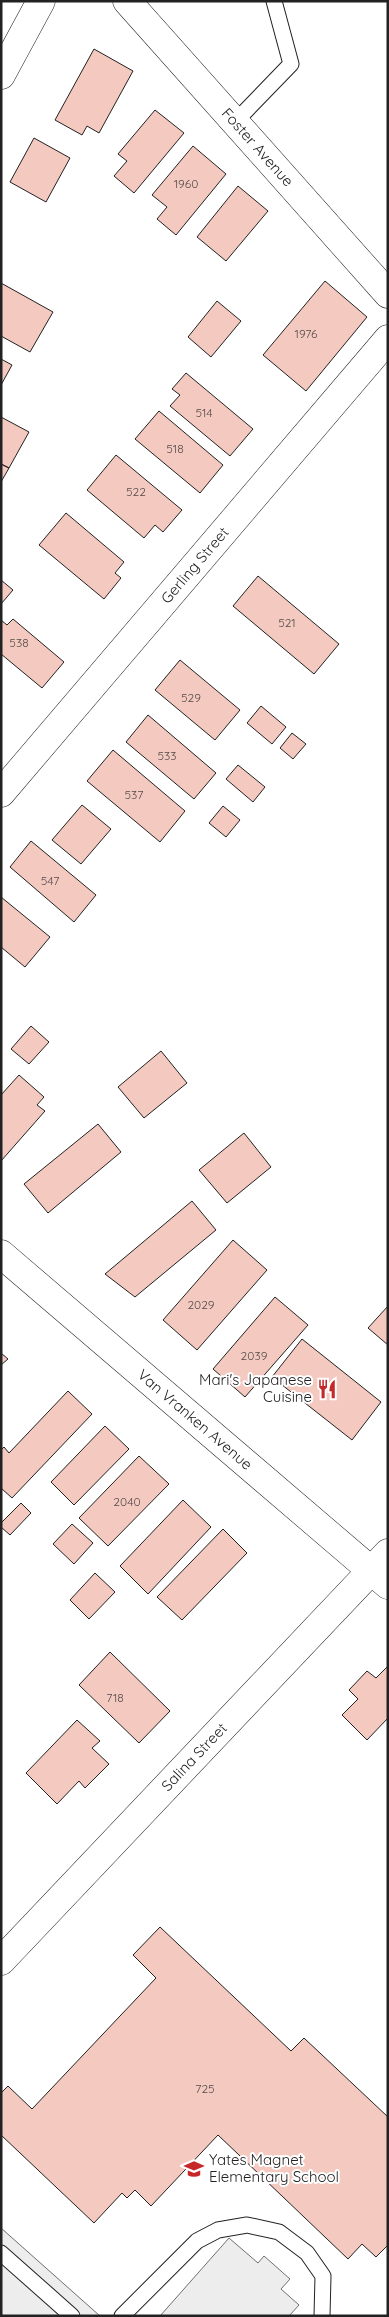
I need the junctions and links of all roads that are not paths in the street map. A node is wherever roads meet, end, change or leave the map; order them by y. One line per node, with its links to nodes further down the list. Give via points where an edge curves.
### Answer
1 (41, 1): 4 (street)
2 (127, 1): 5 (street, Foster Avenue)
3 (274, 1): 5 (lane, via 291,64)
4 (1, 75)
5 (235, 122): 6 (street, Foster Avenue)
6 (388, 294)
7 (388, 339): 8 (street, Gerling Street)
8 (1, 793)
9 (1, 1254): 10 (street, Van Vranken Avenue)
10 (383, 1570): 11 (street, Salina Street)
11 (1, 1961)
12 (1, 2253): 13 (lane)
13 (72, 2316)
14 (122, 2316): 15 (lane, via 196,2241 218,2230 247,2225 279,2232 307,2253 323,2276)
15 (322, 2316)

